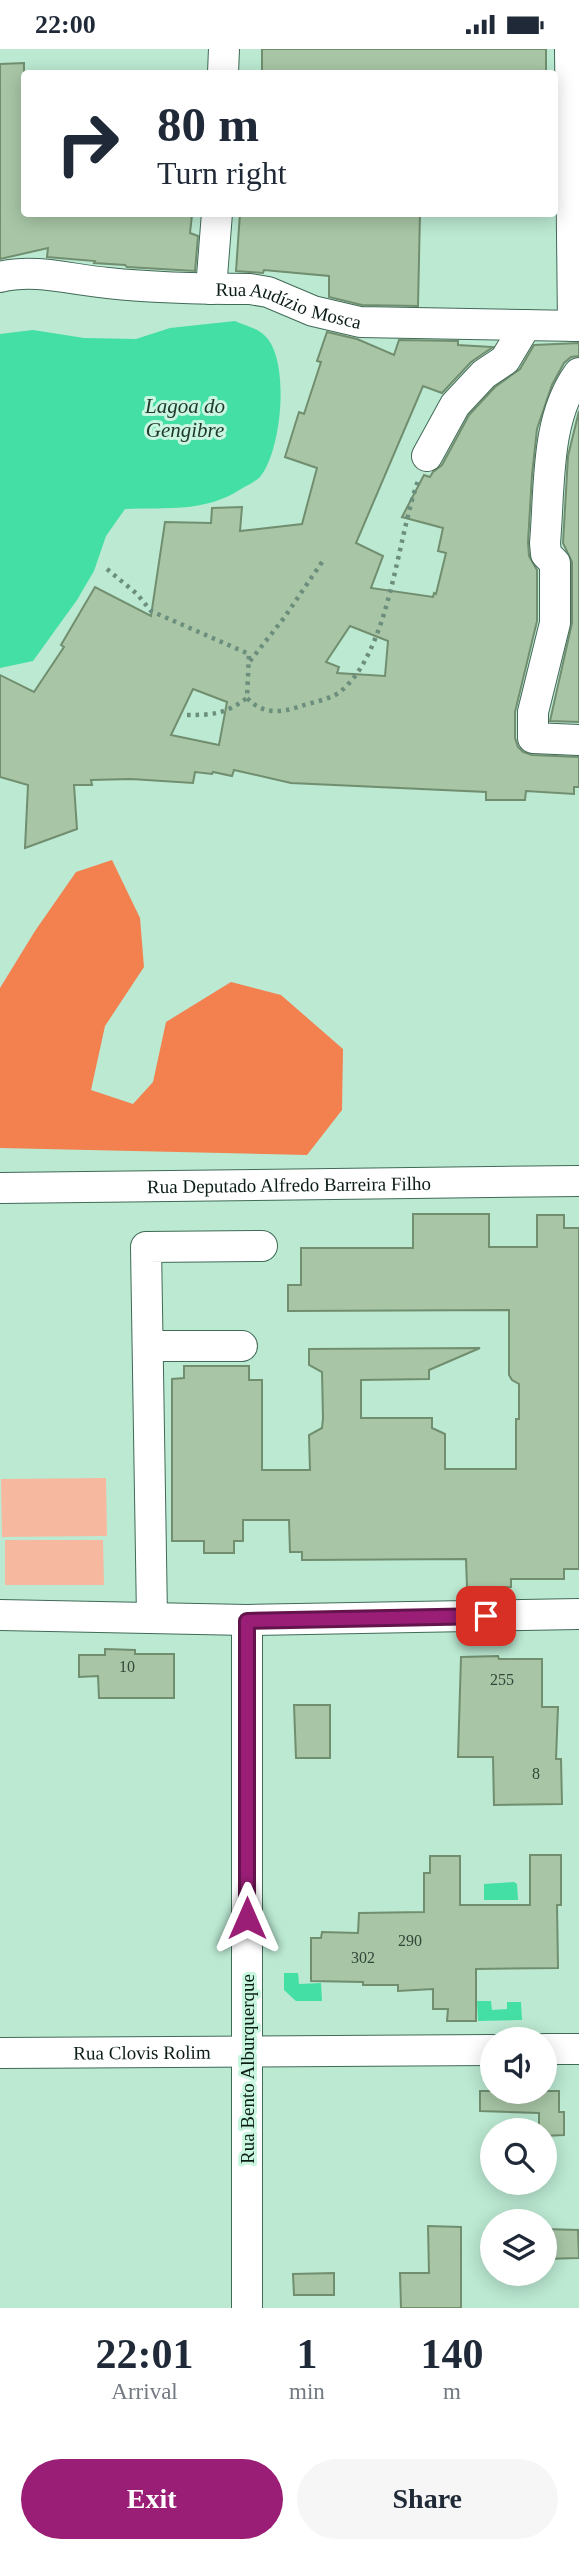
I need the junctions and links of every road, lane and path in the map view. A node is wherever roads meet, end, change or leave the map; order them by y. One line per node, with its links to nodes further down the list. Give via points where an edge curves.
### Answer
1 (224, 49): 3 (street)
2 (570, 49): 8 (street)
3 (223, 70)
4 (217, 217): 6 (street)
5 (0, 277): 6 (street, Rua Audízio Mosca, via 30,273)
6 (211, 289): 7 (street, Rua Audízio Mosca, via 268,292 313,311 360,322)
7 (526, 325): 8 (street, Rua Audízio Mosca); 10 (street, via 505,360 484,373 455,405)
8 (576, 326)
9 (579, 373): 16 (street, via 562,402 553,445 545,543 546,554 555,563 555,623 535,703 533,738)
10 (427, 456): 14 (path, via 411,501 397,570 369,652 356,674 340,693 285,712 256,707)
11 (322, 562): 13 (path)
12 (107, 569): 13 (path, via 151,611 242,650 249,654)
13 (249, 661): 14 (path)
14 (247, 698): 15 (path, via 229,711)
15 (187, 715)
16 (579, 740)
17 (579, 1181): 18 (street, Rua Deputado Alfredo Barreira Filho)
18 (0, 1188)
19 (262, 1246): 20 (street, via 146,1247)
20 (148, 1346): 21 (street); 24 (street)
21 (242, 1346)
22 (579, 1614): 25 (street)
23 (0, 1615): 24 (street)
24 (152, 1618): 25 (street)
25 (247, 1621): 30 (street, Rua Bento Alburquerque)
26 (557, 2049): 27 (street)
27 (579, 2049)
28 (480, 2050): 30 (street, Rua Clovis Rolim)
29 (0, 2053): 30 (street, Rua Clovis Rolim)
30 (247, 2054): 31 (street, Rua Bento Alburquerque)
31 (247, 2308)

